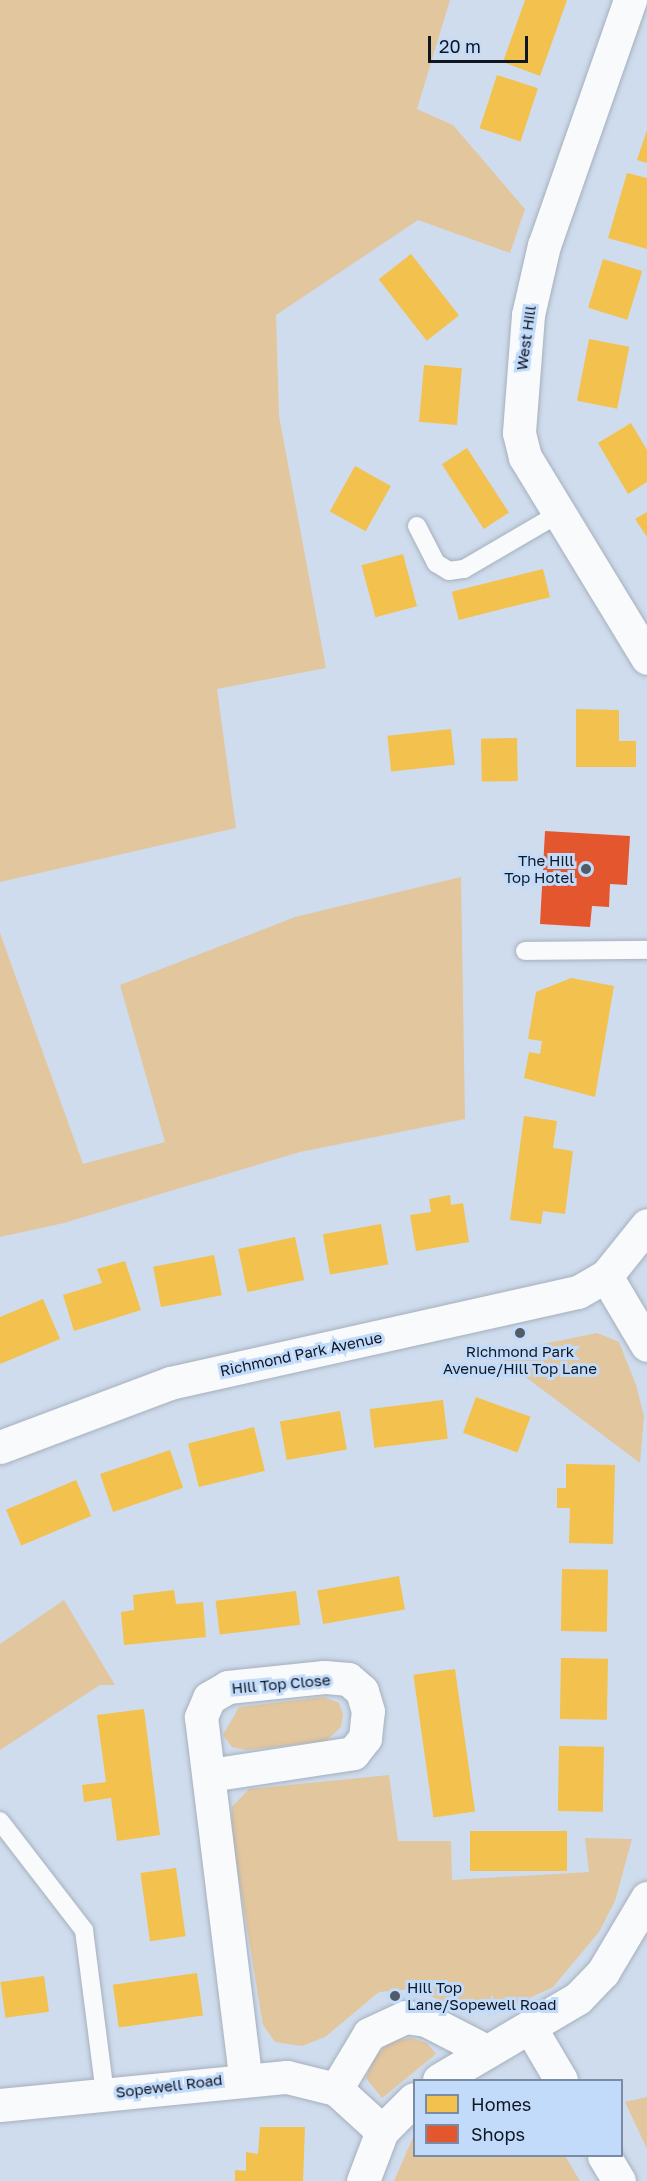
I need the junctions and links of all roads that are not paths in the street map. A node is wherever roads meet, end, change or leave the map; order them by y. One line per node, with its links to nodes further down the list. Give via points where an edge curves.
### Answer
1 (630, 0): 2 (street, West Hill, via 544,245 528,315 519,433 525,457)
2 (560, 513): 3 (lane, via 464,569 449,571 436,563); 4 (street, West Hill)
3 (417, 526)
4 (647, 658)
5 (647, 950): 6 (lane)
6 (525, 951)
7 (647, 1225): 8 (street)
8 (606, 1276): 9 (street); 10 (street, Richmond Park Avenue, via 545,1301 170,1383)
9 (647, 1345)
10 (0, 1447)
11 (210, 1775): 11 (street, Hill Top Close, via 353,1753 365,1738 368,1711 362,1691 348,1679 324,1677 228,1687 209,1698 201,1717); 16 (street, Hill Top Close)
12 (0, 1821): 20 (lane, via 84,1930)
13 (647, 1898): 14 (street, via 603,1972 578,1998)
14 (531, 2029): 15 (street); 18 (street)
15 (486, 2051): 17 (street); 19 (street, via 426,2020 405,2018 369,2034)
16 (245, 2077): 19 (street, Sopewell Road, via 315,2080); 20 (street, Sopewell Road)
17 (440, 2079)
18 (560, 2079)
19 (336, 2089): 23 (street, Sopewell Road)
20 (105, 2094): 22 (street, Sopewell Road)
21 (413, 2100): 23 (street)
22 (0, 2106)
23 (382, 2131): 25 (street)
24 (605, 2157): 26 (street)
25 (363, 2181)
26 (619, 2181)

